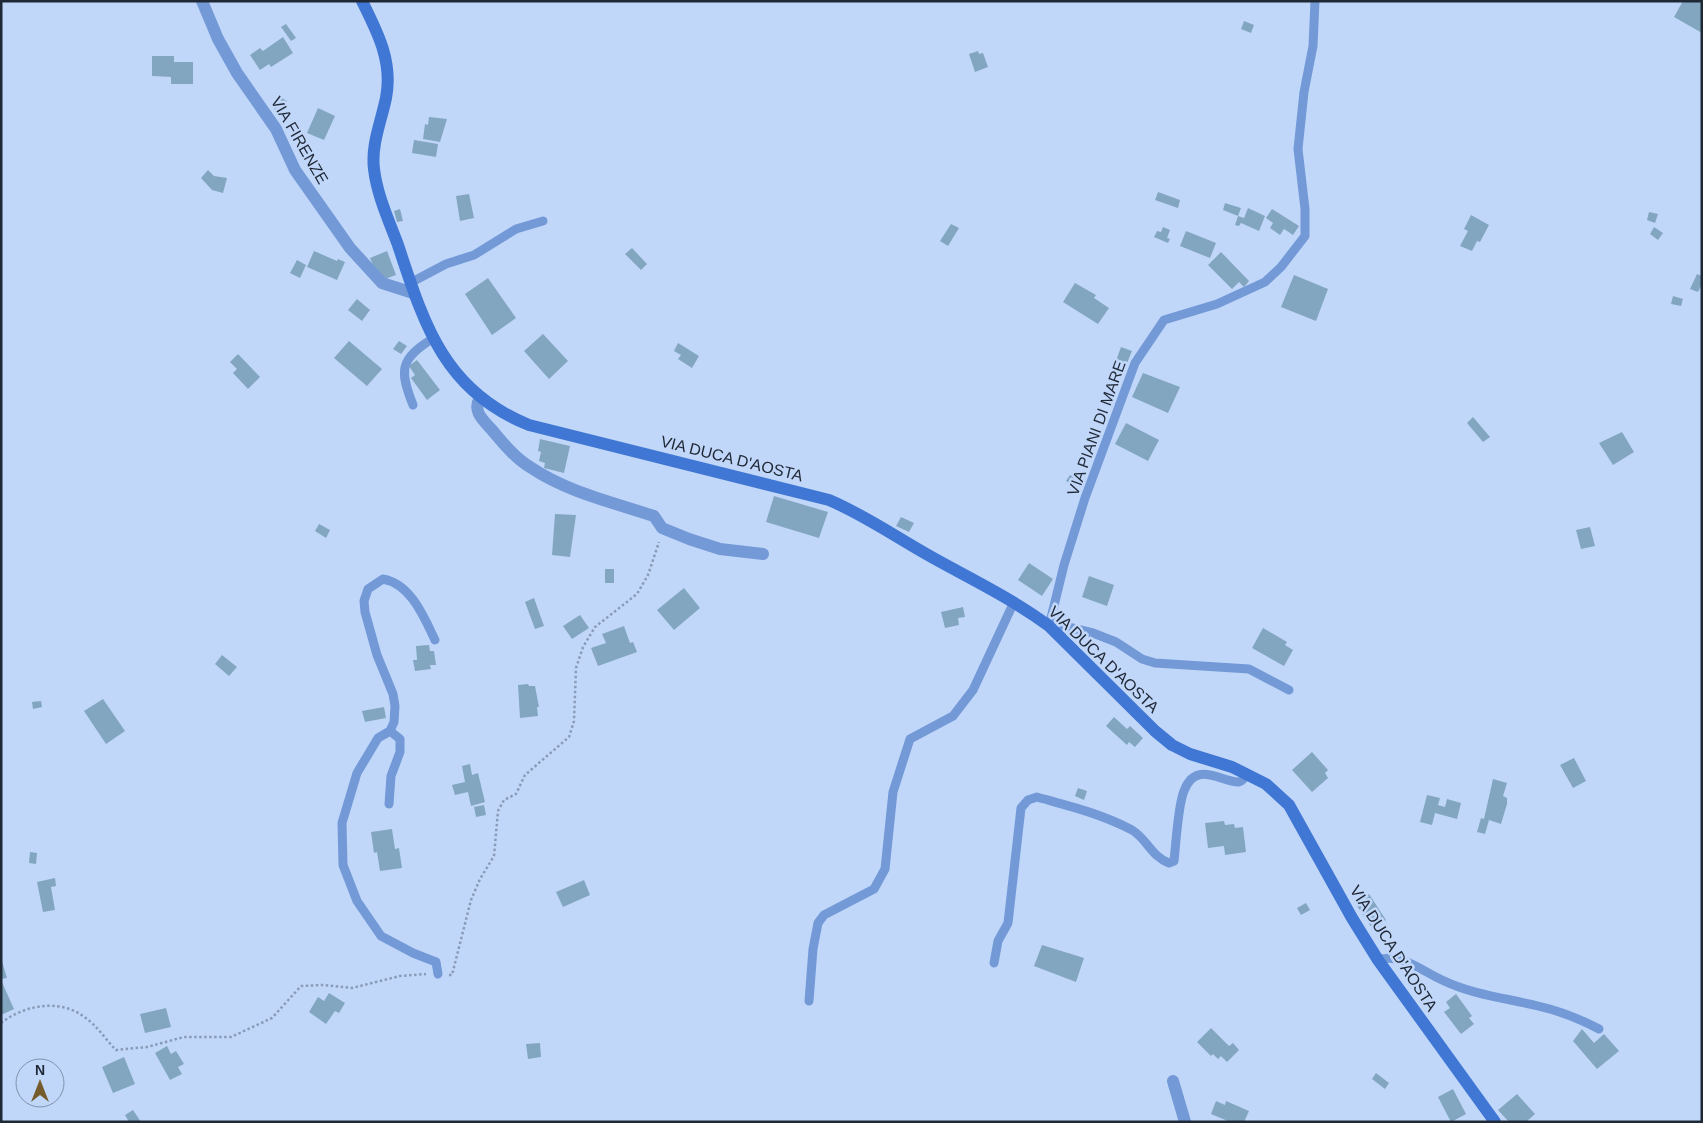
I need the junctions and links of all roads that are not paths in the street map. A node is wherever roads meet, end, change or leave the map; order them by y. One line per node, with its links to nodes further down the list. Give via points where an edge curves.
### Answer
1 (202, 1): 5 (street, VIA FIRENZE, via 218,39 276,129 295,170 350,248 382,283)
2 (362, 1): 5 (main road, VIA DUCA D'AOSTA, via 377,31 387,65 386,98 376,135 374,169)
3 (1315, 1): 11 (lane, VIA PIANI DI MARE, via 1313,46 1298,149 1305,236 1265,282 1217,304 1164,320 1135,363 1064,565)
4 (543, 221): 5 (lane, via 516,229 474,255 446,264)
5 (412, 288): 6 (main road, VIA DUCA D'AOSTA)
6 (432, 339): 7 (main road, VIA DUCA D'AOSTA); 8 (lane, via 413,351 405,364 404,377)
7 (480, 398): 9 (street, via 476,410 482,420 528,466 573,490 654,516 662,528 720,549); 10 (main road, VIA DUCA D'AOSTA, via 529,425 829,500 857,512)
8 (413, 405)
9 (763, 554)
10 (1014, 602): 11 (main road, VIA DUCA D'AOSTA); 20 (lane, via 973,690 953,716 910,739 893,792 885,869 874,889 824,915 818,923 812,949)
11 (1053, 630): 13 (lane, via 1068,628 1092,633 1156,663 1249,669); 15 (main road, VIA DUCA D'AOSTA, via 1172,745)
12 (435, 640): 14 (lane, via 424,617 400,585 384,579 368,589 365,612 395,706)
13 (1288, 690)
14 (390, 731): 16 (lane, via 400,739 400,752 391,776); 19 (lane, via 378,738 357,773 342,823 343,865 357,901 381,936 436,962)
15 (1247, 774): 17 (main road, VIA DUCA D'AOSTA, via 1266,784 1289,805); 18 (lane, via 1238,782 1214,774 1192,779 1184,790 1174,861 1169,863 1158,858 1134,832 1102,816 1037,797 1028,800 1021,808 1008,923 998,941)
16 (389, 804)
17 (1378, 960): 21 (lane, via 1385,957 1395,959 1463,989 1556,1011); 24 (main road, VIA DUCA D'AOSTA)
18 (994, 963)
19 (438, 974)
20 (809, 1001)
21 (1599, 1029)
22 (1174, 1081): 23 (street)
23 (1185, 1122)
24 (1495, 1122)

